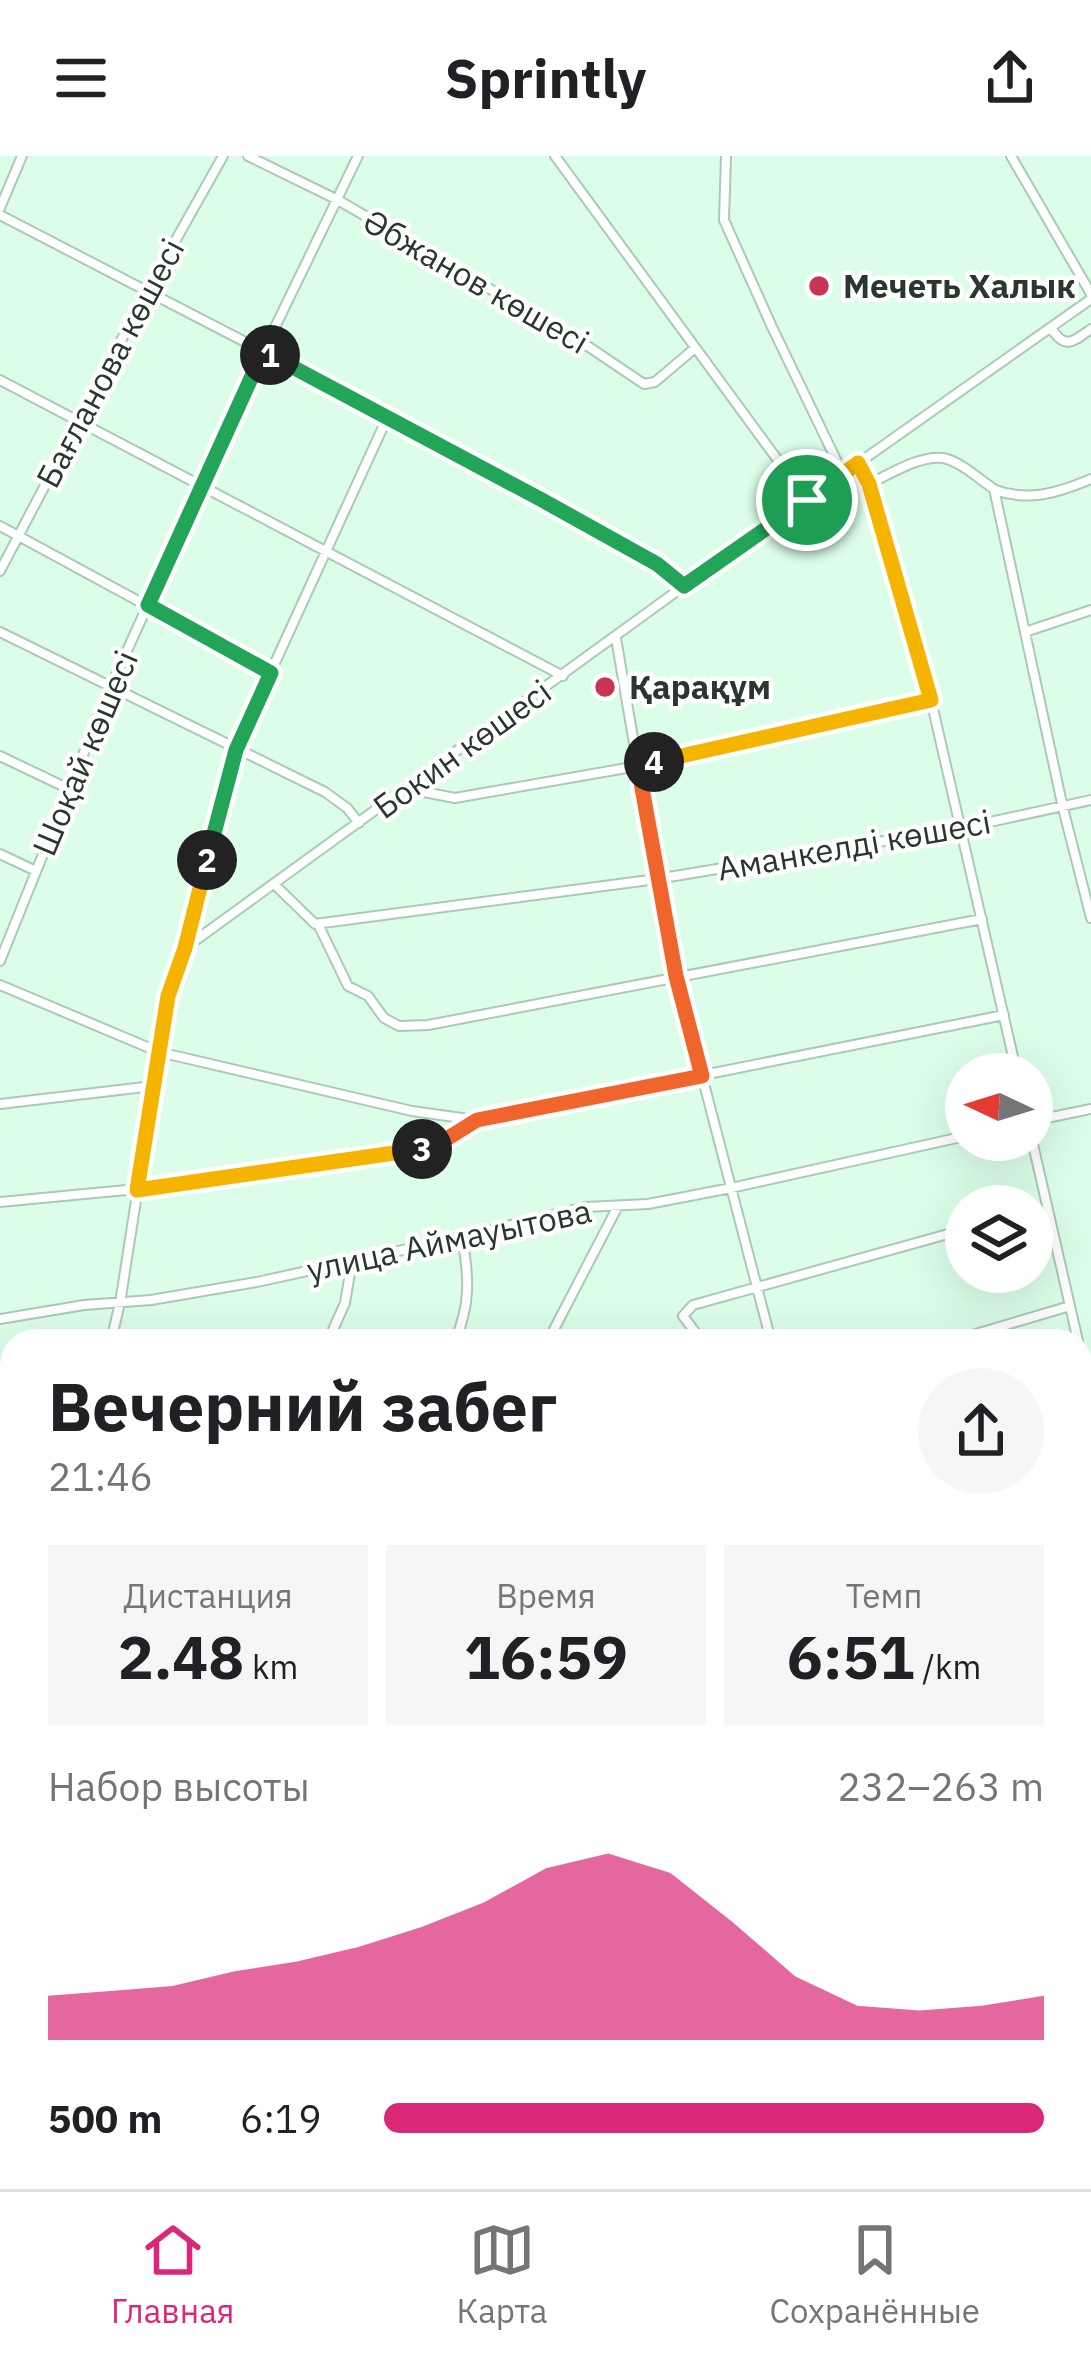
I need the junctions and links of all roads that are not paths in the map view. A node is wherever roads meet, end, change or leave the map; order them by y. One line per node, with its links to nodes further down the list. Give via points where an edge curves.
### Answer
1 (22, 156): 9 (street)
2 (223, 156): 10 (street, Бағланова көшесі)
3 (248, 156): 8 (street, Әбжанов көшесі)
4 (358, 156): 8 (street, Шоқай көшесі)
5 (555, 156): 14 (street)
6 (726, 156): 20 (street, via 724,220)
7 (1011, 156): 11 (street)
8 (338, 200): 14 (street, Әбжанов көшесі, via 644,384); 15 (street, Шоқай көшесі)
9 (0, 211): 10 (street)
10 (146, 292): 15 (street); 18 (street, Бағланова көшесі)
11 (1091, 297): 12 (street, Бокин көшесі)
12 (1051, 328): 13 (street, via 1064,342); 19 (street, Бокин көшесі)
13 (1091, 329)
14 (695, 349): 25 (street)
15 (263, 352): 17 (street); 23 (street, Шоқай көшесі)
16 (0, 380): 18 (street)
17 (388, 416): 28 (street); 30 (street)
18 (78, 421): 23 (street); 27 (street, Бағланова көшесі)
19 (858, 463): 20 (street, Бокин көшесі); 22 (street)
20 (843, 474): 25 (street, Бокин көшесі)
21 (1091, 479): 24 (street, via 1032,497)
22 (869, 484): 24 (street, via 942,458); 39 (street)
23 (201, 488): 28 (street); 31 (street, Шоқай көшесі)
24 (994, 489): 34 (street)
25 (807, 500): 30 (street, Бокин көшесі)
26 (0, 526): 27 (street)
27 (18, 536): 29 (street, Бағланова көшесі); 31 (street)
28 (326, 551): 36 (street); 37 (street)
29 (0, 571)
30 (684, 586): 35 (street, Бокин көшесі)
31 (148, 605): 36 (street); 38 (street, Шоқай көшесі)
32 (1091, 610): 34 (street)
33 (0, 632): 38 (street)
34 (1025, 632): 46 (street)
35 (616, 638): 37 (street, Бокин көшесі); 42 (street)
36 (271, 673): 40 (street)
37 (563, 676): 43 (street, Бокин көшесі)
38 (110, 688): 40 (street); 44 (street, Шоқай көшесі)
39 (931, 700): 42 (street); 48 (street)
40 (236, 750): 47 (street, via 325,792); 56 (street)
41 (0, 756): 44 (street)
42 (638, 766): 43 (street, via 455,798); 51 (street)
43 (406, 789): 47 (street, Бокин көшесі)
44 (69, 790): 50 (street, Шоқай көшесі)
45 (1091, 800): 46 (street, Аманкелді көшесі)
46 (1063, 808): 48 (street, Аманкелді көшесі); 53 (street)
47 (359, 823): 52 (street, Бокин көшесі)
48 (962, 828): 51 (street, Аманкелді көшесі); 54 (street)
49 (0, 854): 50 (street)
50 (36, 871): 57 (street, Шоқай көшесі)
51 (657, 879): 55 (street, Аманкелді көшесі); 58 (street)
52 (274, 884): 55 (street); 56 (street, Бокин көшесі)
53 (1091, 918)
54 (982, 919): 58 (street); 60 (street)
55 (318, 924): 58 (street, via 348,986 399,1026)
56 (185, 948): 61 (street)
57 (0, 961)
58 (676, 976): 63 (street)
59 (0, 985): 61 (street)
60 (1004, 1015): 62 (street); 63 (street)
61 (159, 1052): 64 (street); 68 (street)
62 (1012, 1053)
63 (702, 1076): 68 (street); 70 (street)
64 (154, 1085): 65 (street); 71 (street)
65 (0, 1104)
66 (1091, 1109): 67 (street)
67 (1053, 1117)
68 (477, 1120): 71 (street, via 432,1148)
69 (945, 1141): 70 (street, улица Аймауытова)
70 (731, 1188): 73 (street, улица Аймауытова); 78 (street)
71 (137, 1190): 72 (street); 79 (street)
72 (0, 1202)
73 (618, 1206): 76 (street, улица Аймауытова); 85 (street)
74 (1053, 1232): 80 (street)
75 (945, 1235): 78 (street)
76 (462, 1237): 77 (street, улица Аймауытова); 84 (street, via 470,1282)
77 (352, 1261): 79 (street, улица Аймауытова); 83 (street)
78 (756, 1288): 86 (street, via 693,1305 683,1316); 87 (street)
79 (120, 1303): 81 (street, улица Аймауытова); 82 (street)
80 (1070, 1306): 88 (street); 89 (street)
81 (0, 1319)
82 (114, 1329)
83 (333, 1329)
84 (461, 1329)
85 (554, 1329)
86 (693, 1329)
87 (768, 1329)
88 (992, 1329)
89 (1075, 1329)

